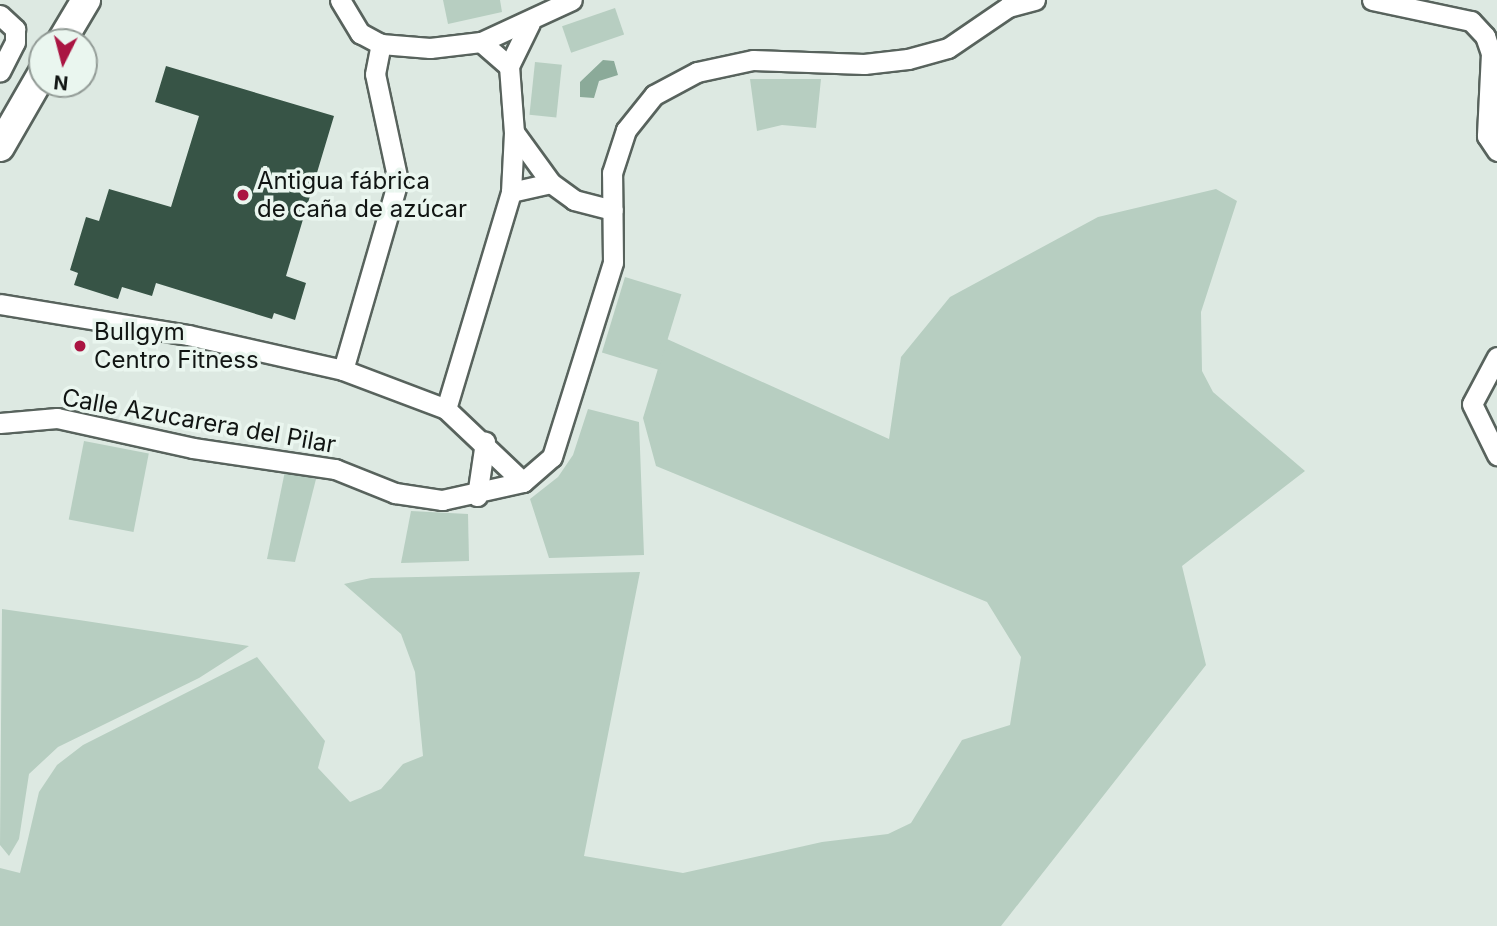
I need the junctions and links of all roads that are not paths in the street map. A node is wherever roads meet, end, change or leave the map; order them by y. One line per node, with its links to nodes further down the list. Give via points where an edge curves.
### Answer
1 (86, 0): 8 (main road)
2 (340, 0): 10 (street, via 360,33)
3 (572, 0): 7 (street)
4 (1035, 0): 19 (street, Calle Azucarera del Pilar, via 1008,7 948,48 908,60 864,64 752,60 697,72 654,95 626,130 612,173)
5 (1372, 0): 16 (street, via 1471,21 1485,36 1491,53 1487,136)
6 (0, 15): 12 (street, via 15,29 15,41)
7 (530, 23): 9 (street); 11 (street)
8 (69, 28)
9 (481, 42): 10 (street, via 430,48); 11 (street)
10 (381, 44): 22 (street, via 375,74 398,181)
11 (509, 66): 14 (street)
12 (0, 71)
13 (28, 98): 15 (main road)
14 (514, 132): 17 (street); 18 (street)
15 (0, 147)
16 (1497, 151)
17 (551, 183): 18 (street); 19 (street, via 574,200)
18 (511, 192): 23 (street)
19 (613, 210): 27 (street, Calle Azucarera del Pilar, via 613,262 552,457)
20 (6, 309): 22 (street, via 106,319)
21 (1497, 357): 26 (street, via 1472,404)
22 (343, 370): 23 (street)
23 (446, 409): 25 (street)
24 (0, 423): 28 (street, Calle Azucarera del Pilar, via 57,418 193,447 335,469 395,493 442,500)
25 (485, 442): 27 (street); 28 (street)
26 (1497, 455)
27 (523, 482): 28 (street, Calle Azucarera del Pilar)
28 (477, 496)

